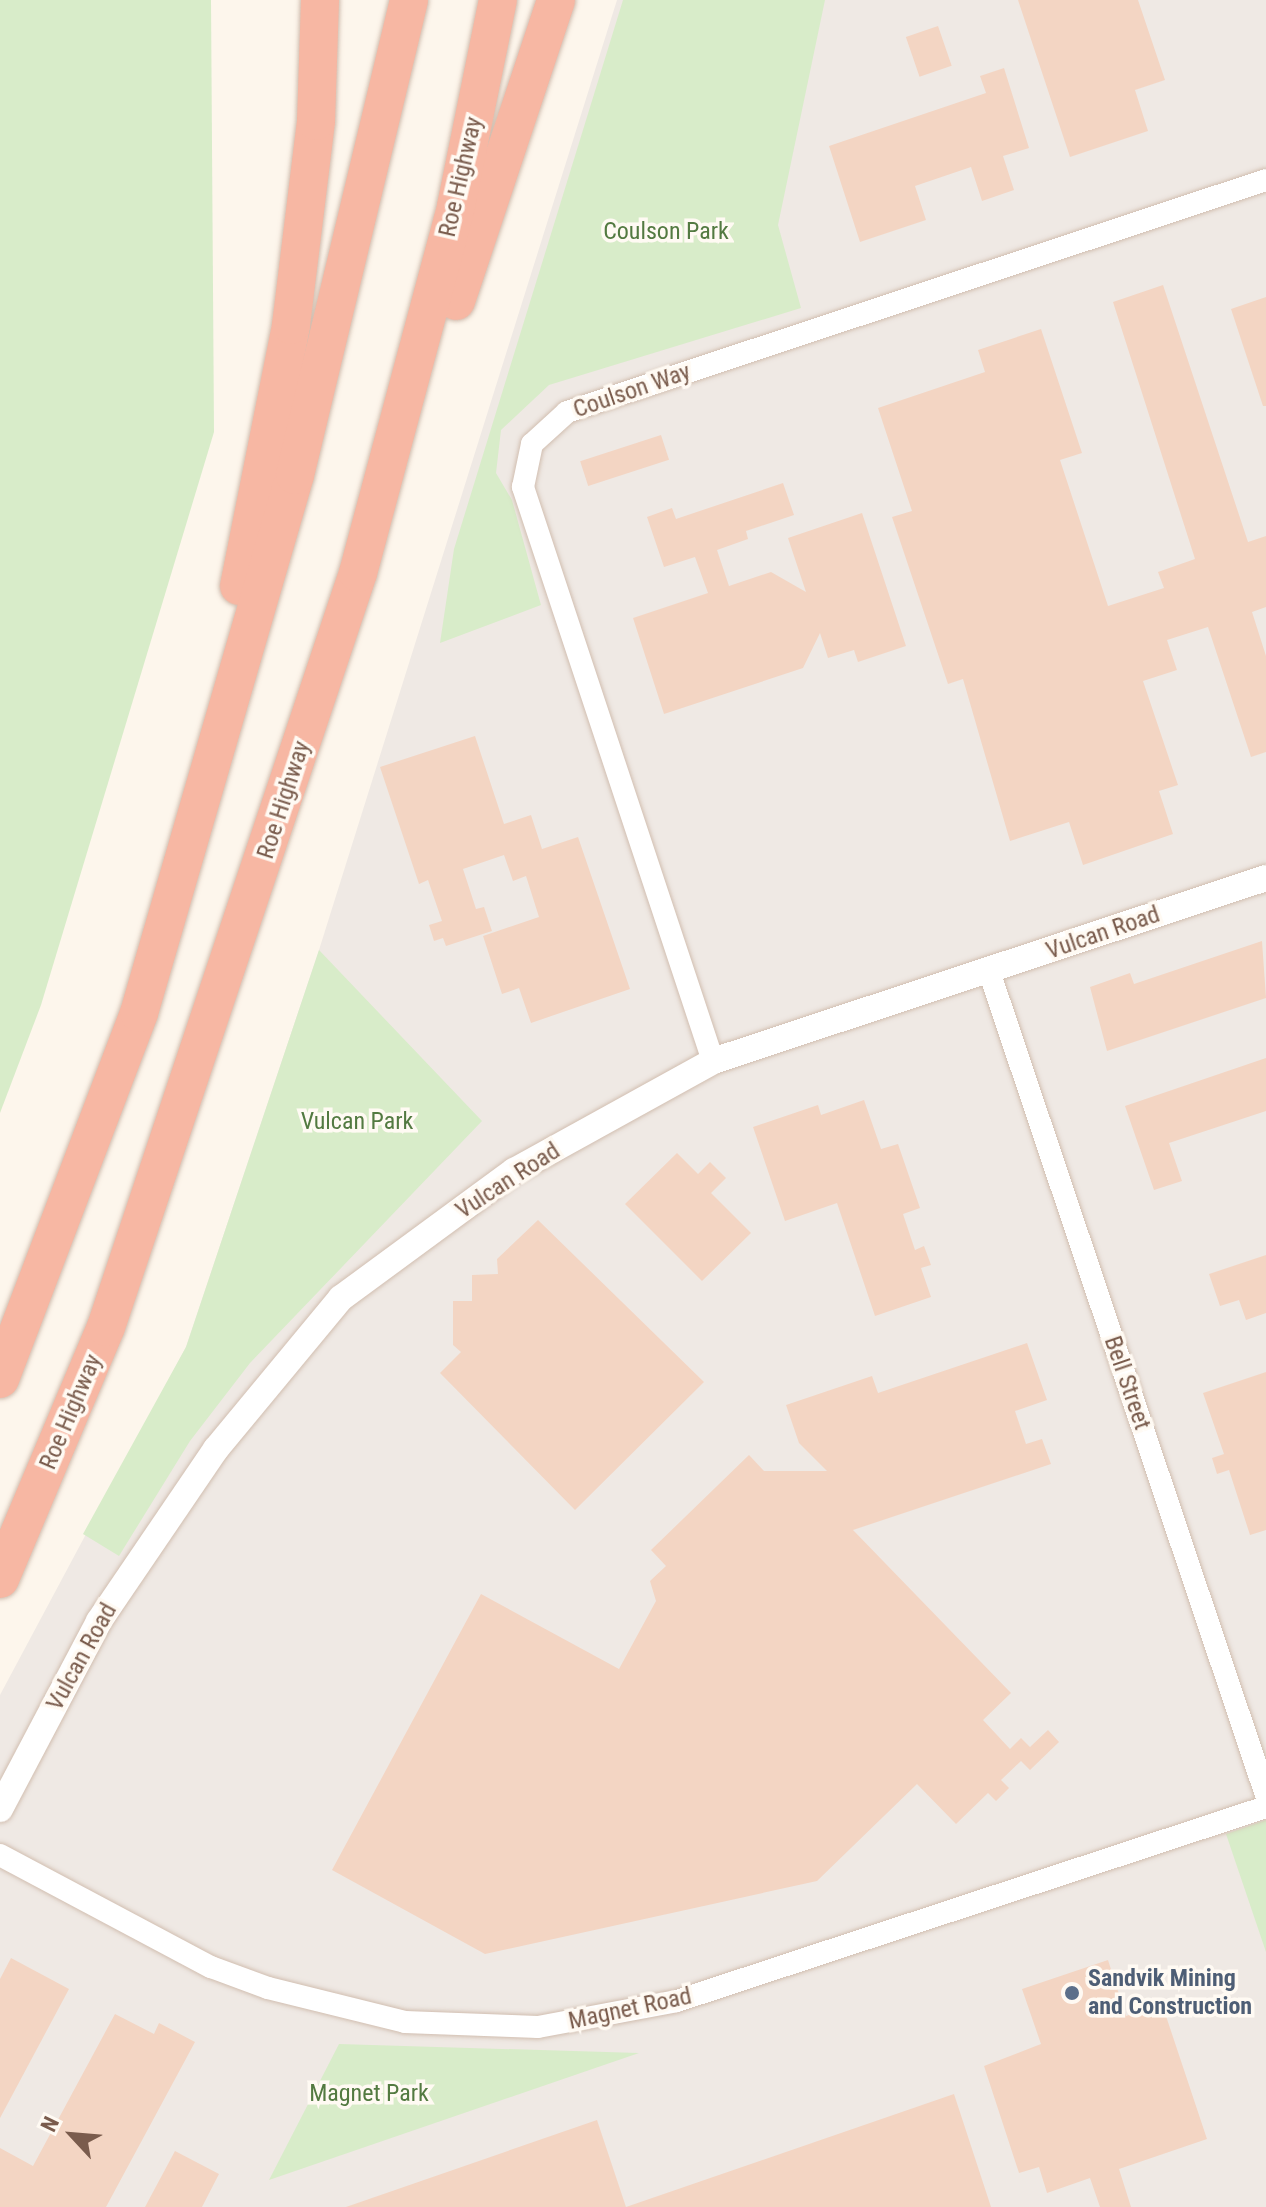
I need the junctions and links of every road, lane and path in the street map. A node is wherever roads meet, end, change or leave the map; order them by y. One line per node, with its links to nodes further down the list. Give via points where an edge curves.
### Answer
1 (320, 0): 9 (highway, via 316,121 291,325 246,555)
2 (409, 0): 9 (highway, via 295,475)
3 (498, 0): 6 (highway, Roe Highway, via 456,206)
4 (556, 0): 6 (highway, via 429,390)
5 (1266, 180): 10 (street, Coulson Way, via 567,412 532,444 523,487)
6 (358, 573): 12 (highway, Roe Highway, via 111,1313)
7 (1266, 878): 8 (street, Vulcan Road)
8 (989, 971): 10 (street, Vulcan Road); 13 (street, Bell Street)
9 (139, 1013): 11 (highway)
10 (713, 1061): 15 (street, Vulcan Road, via 514,1171 341,1298 216,1449 99,1621)
11 (0, 1379)
12 (0, 1579)
13 (1266, 1795)
14 (1266, 1807): 16 (street, Magnet Road, via 677,2001 538,2027 405,2022 268,1988 211,1967)
15 (0, 1809)
16 (0, 1855)

